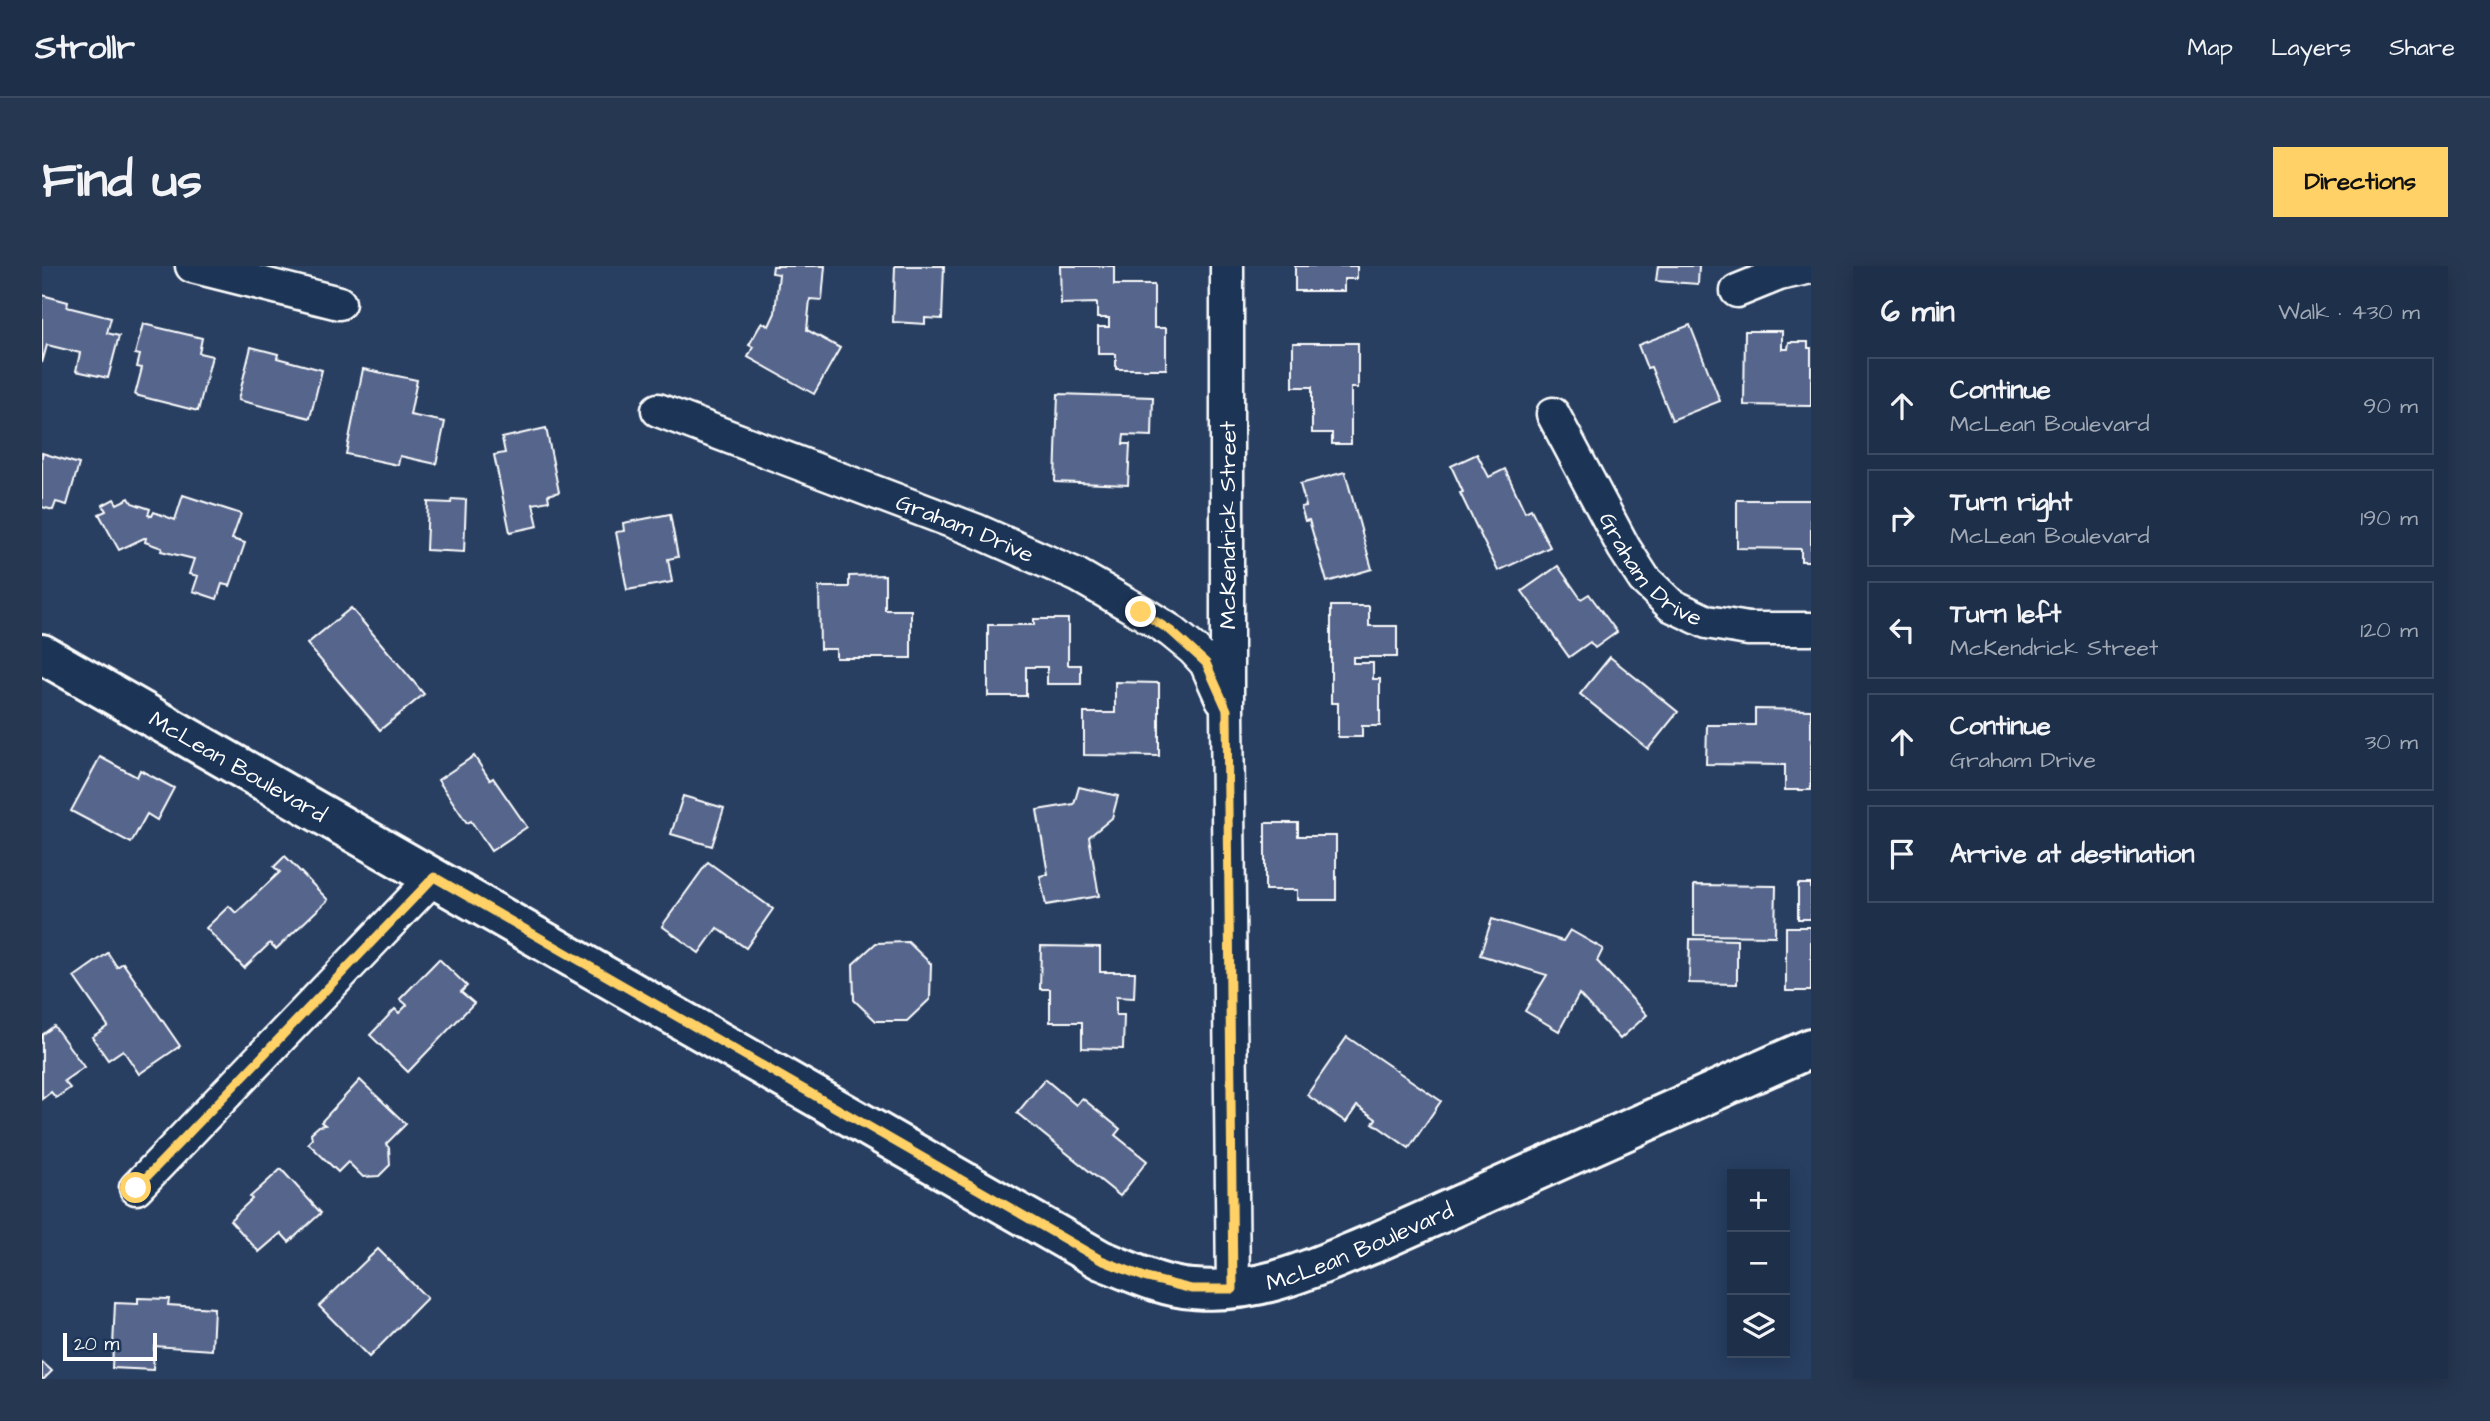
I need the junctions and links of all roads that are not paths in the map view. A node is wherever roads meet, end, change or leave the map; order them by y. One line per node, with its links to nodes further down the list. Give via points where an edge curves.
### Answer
1 (192, 266): 5 (street)
2 (1227, 266): 10 (street, McKendrick Street)
3 (1811, 267): 4 (street)
4 (1737, 291)
5 (339, 303)
6 (658, 410): 10 (street, Graham Drive, via 975,530 1077,575 1193,649 1206,663)
7 (1553, 414): 8 (street, Graham Drive, via 1630,559 1643,579 1671,605 1707,622 1748,629)
8 (1811, 629)
9 (42, 654): 11 (street, McLean Boulevard)
10 (1227, 710): 14 (street, McKendrick Street)
11 (434, 877): 13 (street); 14 (street, McLean Boulevard, via 1101,1260 1192,1289)
12 (1811, 1048): 14 (street, McLean Boulevard, via 1372,1244 1268,1284)
13 (136, 1188)
14 (1233, 1289)

